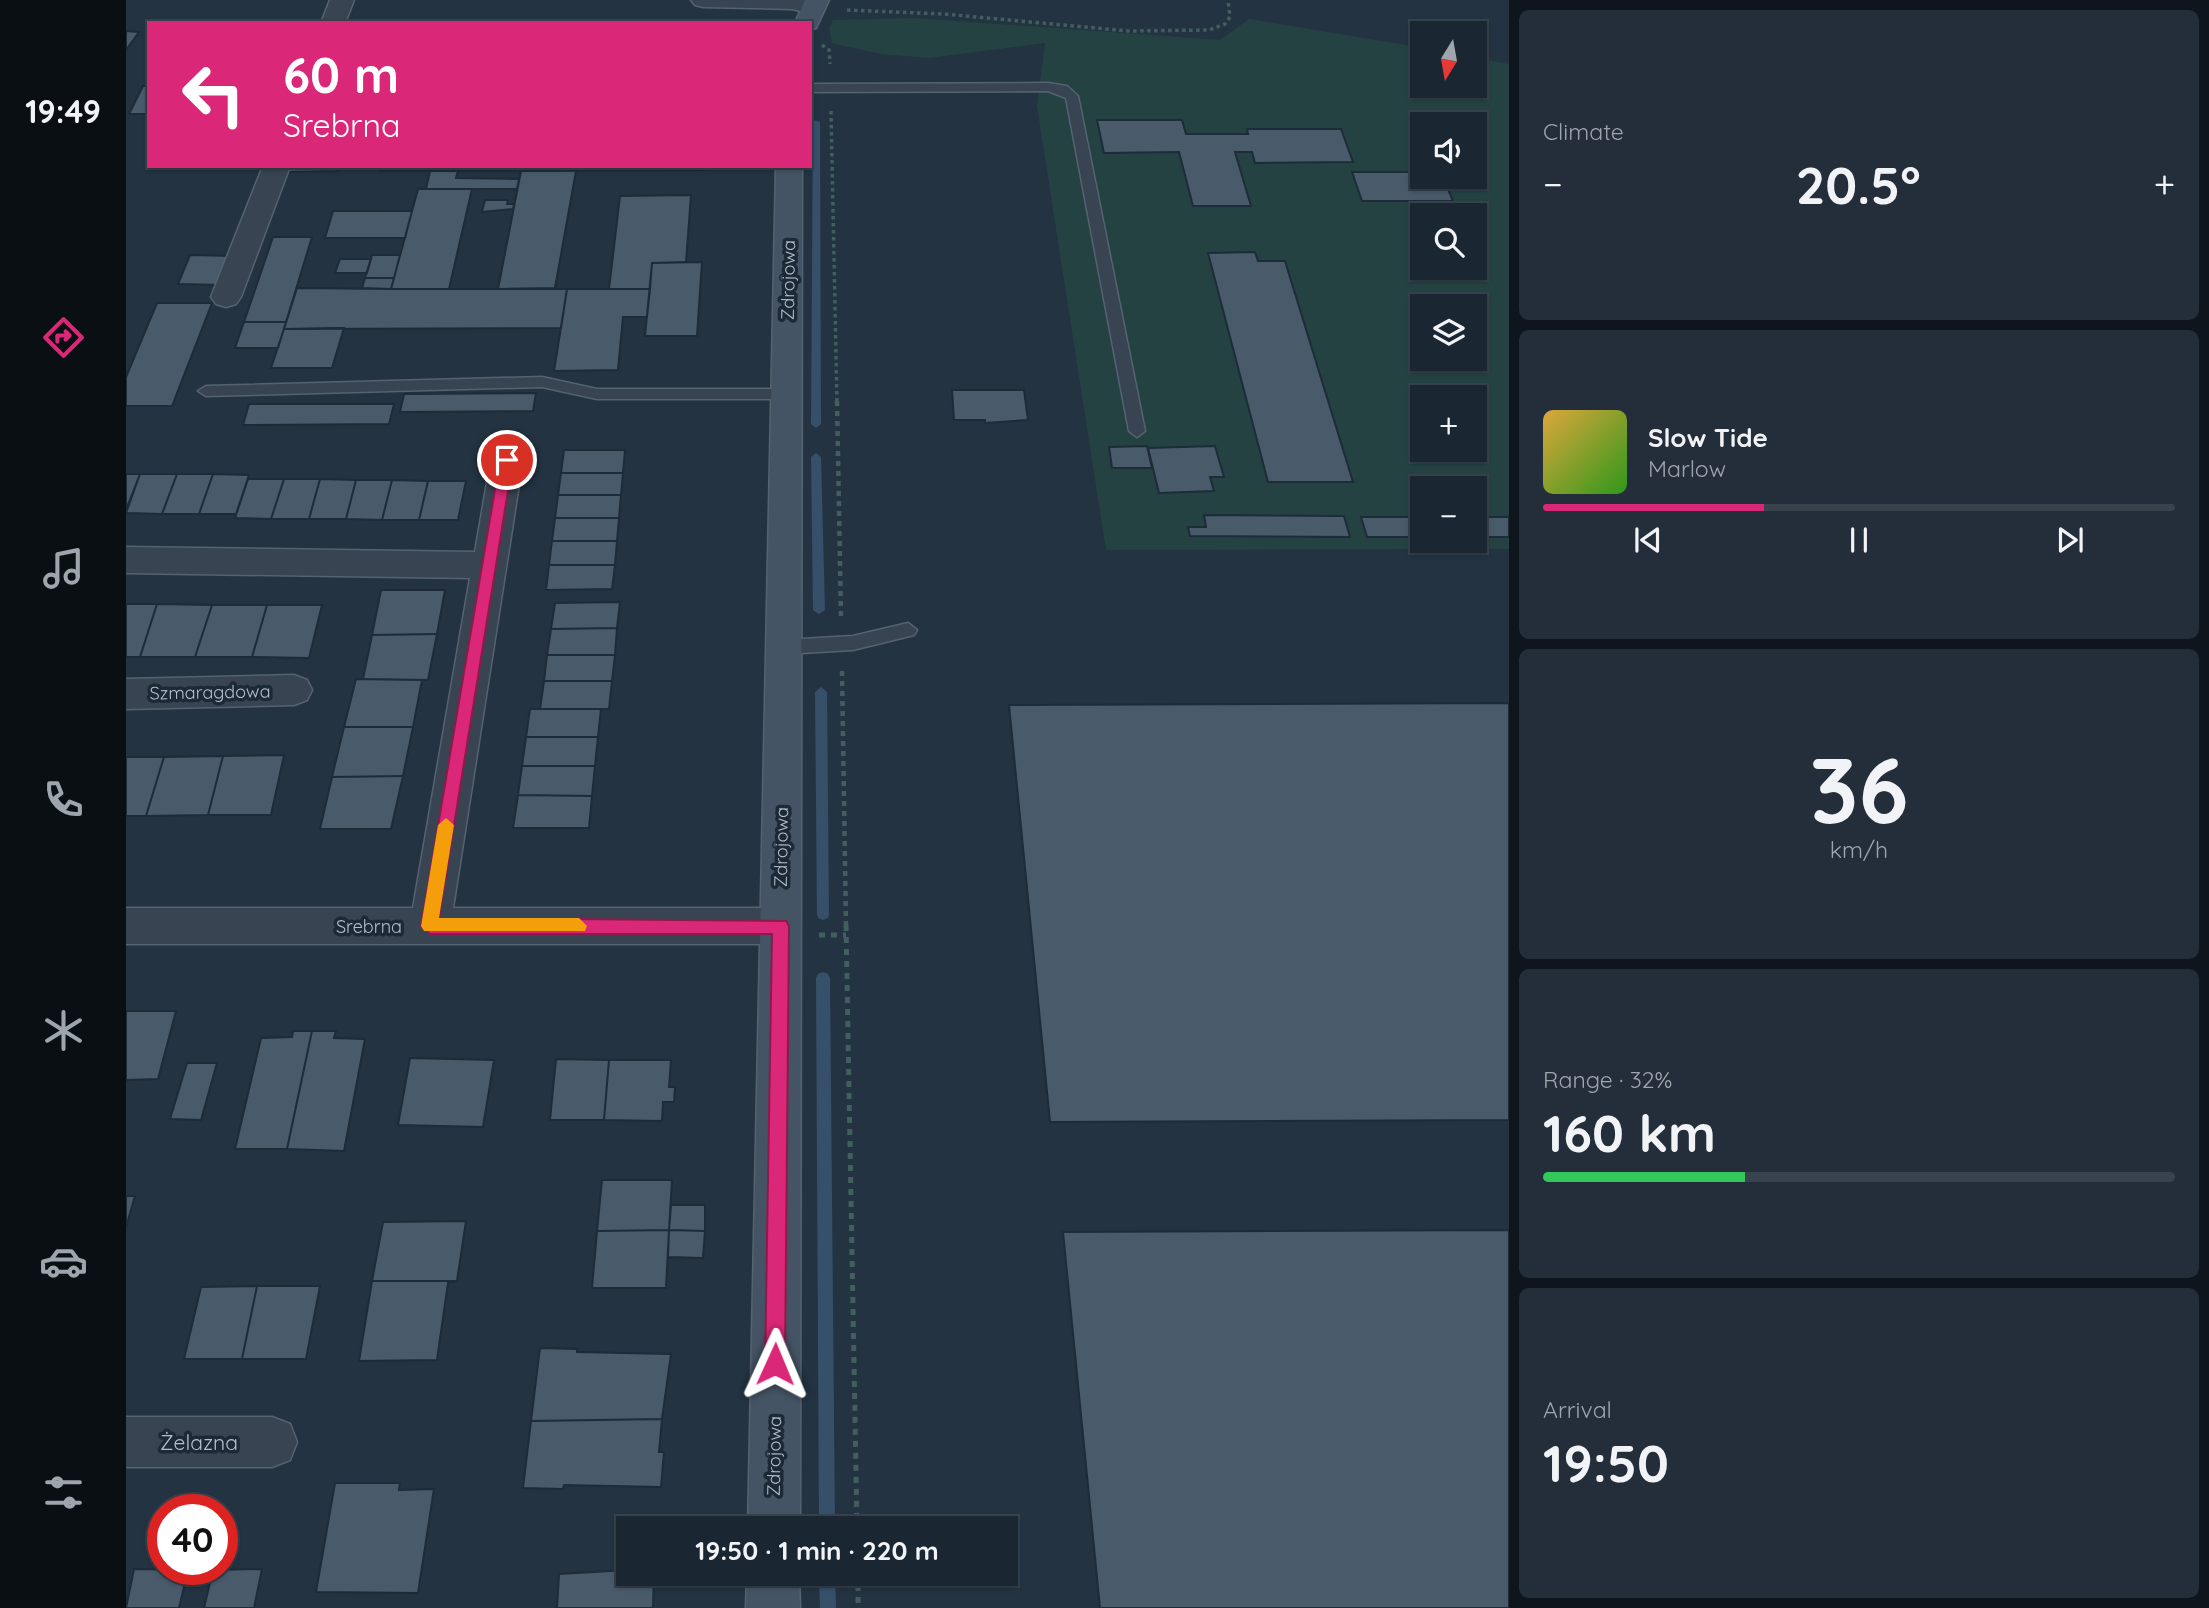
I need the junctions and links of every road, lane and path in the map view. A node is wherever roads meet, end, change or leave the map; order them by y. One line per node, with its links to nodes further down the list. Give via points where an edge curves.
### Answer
1 (342, 0): 5 (street)
2 (703, 0): 4 (street, via 792,2)
3 (1228, 0): 4 (path, via 1230,17 1209,30 1128,30 944,14)
4 (812, 18): 7 (path, via 829,50)
5 (334, 21)
6 (812, 88): 7 (lane)
7 (831, 89): 13 (lane, via 1048,87 1072,96); 18 (path)
8 (276, 168): 10 (street)
9 (789, 168): 12 (street, Zdrojowa)
10 (226, 297)
11 (206, 391): 12 (lane, via 542,382 597,394)
12 (787, 394): 19 (street, Zdrojowa)
13 (1137, 431)
14 (507, 460): 16 (street)
15 (126, 561): 16 (street)
16 (489, 565): 23 (street)
17 (908, 630): 18 (lane)
18 (841, 645): 19 (lane); 28 (path)
19 (784, 647): 24 (street, Zdrojowa)
20 (294, 690): 21 (street, Szmaragdowa)
21 (126, 694)
22 (126, 926): 23 (street, Srebrna)
23 (430, 926): 24 (street, Srebrna)
24 (780, 926): 27 (street, Zdrojowa)
25 (126, 1442): 26 (street, Żelazna)
26 (272, 1442)
27 (774, 1516)
28 (857, 1516)
29 (773, 1586): 31 (street)
30 (858, 1586): 32 (path)
31 (773, 1608)
32 (858, 1608)

